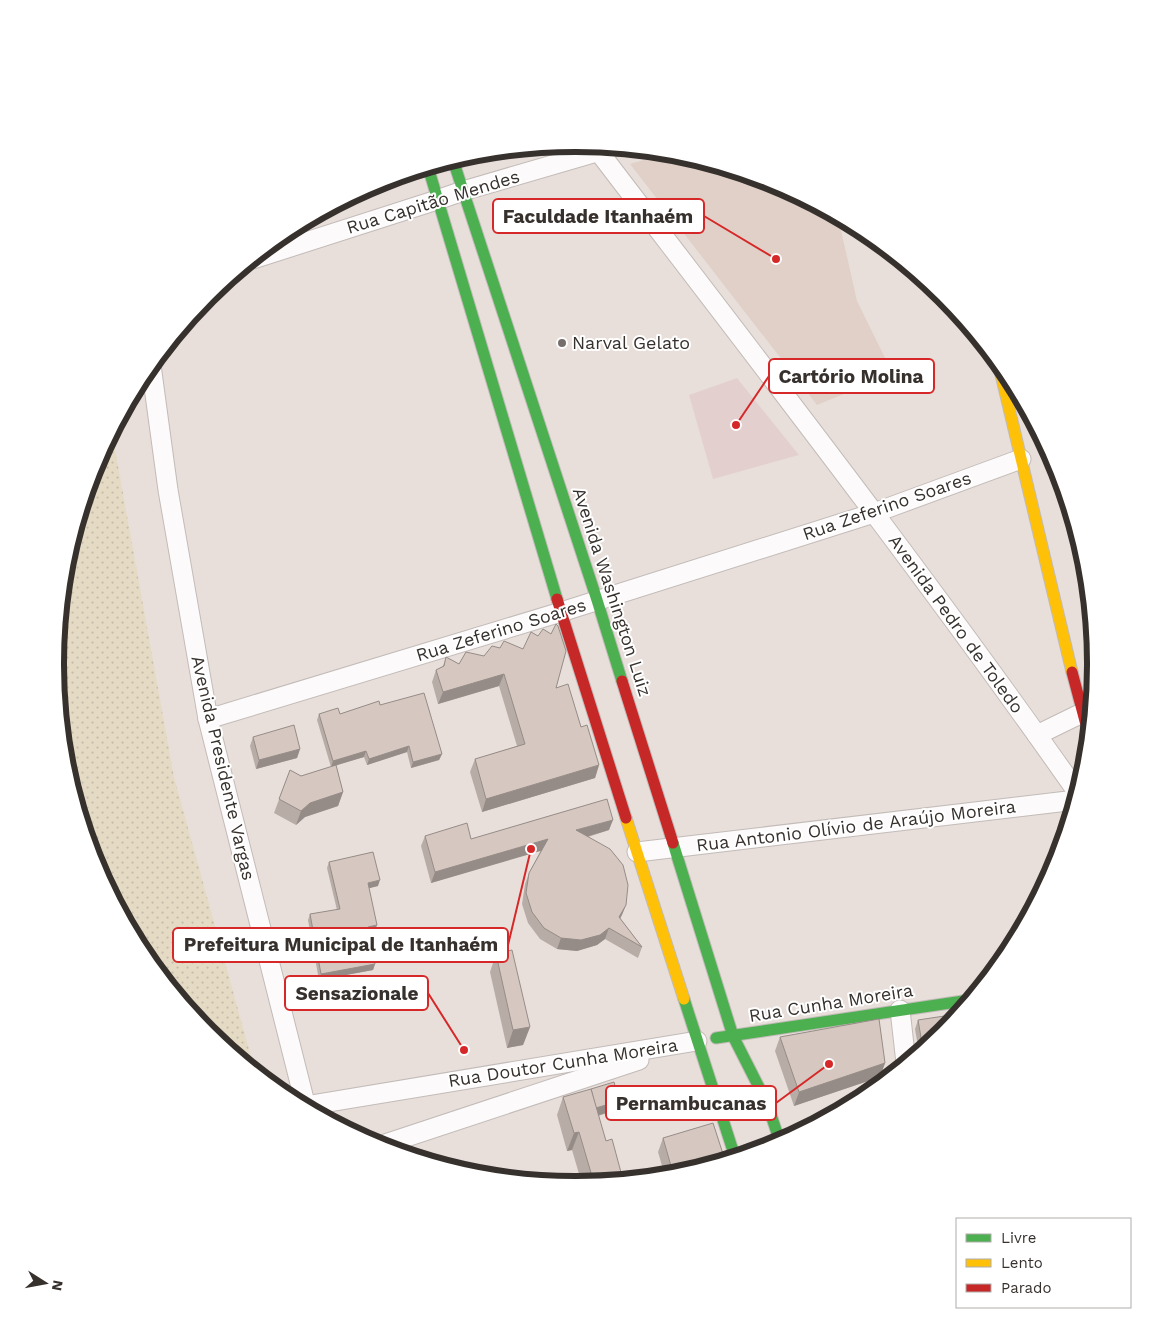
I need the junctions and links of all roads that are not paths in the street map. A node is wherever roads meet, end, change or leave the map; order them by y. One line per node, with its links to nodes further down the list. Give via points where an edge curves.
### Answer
1 (589, 152): 5 (street, Rua Capitão Mendes)
2 (607, 153): 11 (street, Avenida Pedro de Toledo)
3 (455, 167): 5 (main road, Avenida Washington Luiz)
4 (430, 174): 6 (main road)
5 (463, 191): 6 (street, Rua Capitão Mendes); 12 (main road, Avenida Washington Luiz)
6 (437, 200): 7 (street, Rua Capitão Mendes); 13 (main road)
7 (270, 254)
8 (153, 376): 15 (street, Avenida Presidente Vargas, via 168,490)
9 (1003, 383): 10 (main road)
10 (1021, 459): 11 (street, Rua Zeferino Soares); 14 (main road)
11 (874, 513): 12 (street, Rua Zeferino Soares); 17 (street, Avenida Pedro de Toledo)
12 (597, 600): 13 (street, Rua Zeferino Soares); 20 (main road, Avenida Washington Luiz)
13 (561, 612): 15 (street, Rua Zeferino Soares); 21 (main road)
14 (1082, 713): 16 (main road); 17 (street)
15 (208, 719): 27 (street, Avenida Presidente Vargas)
16 (1084, 720)
17 (1037, 735): 18 (street, Avenida Pedro de Toledo)
18 (1072, 786)
19 (1068, 801): 20 (street, Rua Antonio Olívio de Araújo Moreira)
20 (674, 848): 21 (street, Rua Antonio Olívio de Araújo Moreira); 24 (main road, Avenida Washington Luiz)
21 (636, 852): 25 (main road)
22 (960, 1001): 23 (main road, Rua Cunha Moreira)
23 (900, 1010): 24 (main road, Rua Cunha Moreira); 26 (street)
24 (733, 1036): 25 (main road, Rua Cunha Moreira); 29 (main road, Avenida Washington Luiz, via 767,1103)
25 (698, 1040): 28 (street, Rua Doutor Cunha Moreira); 30 (street, Rua Doutor Cunha Moreira); 31 (main road)
26 (905, 1055)
27 (303, 1097)
28 (315, 1104)
29 (777, 1134)
30 (392, 1142)
31 (733, 1151)

